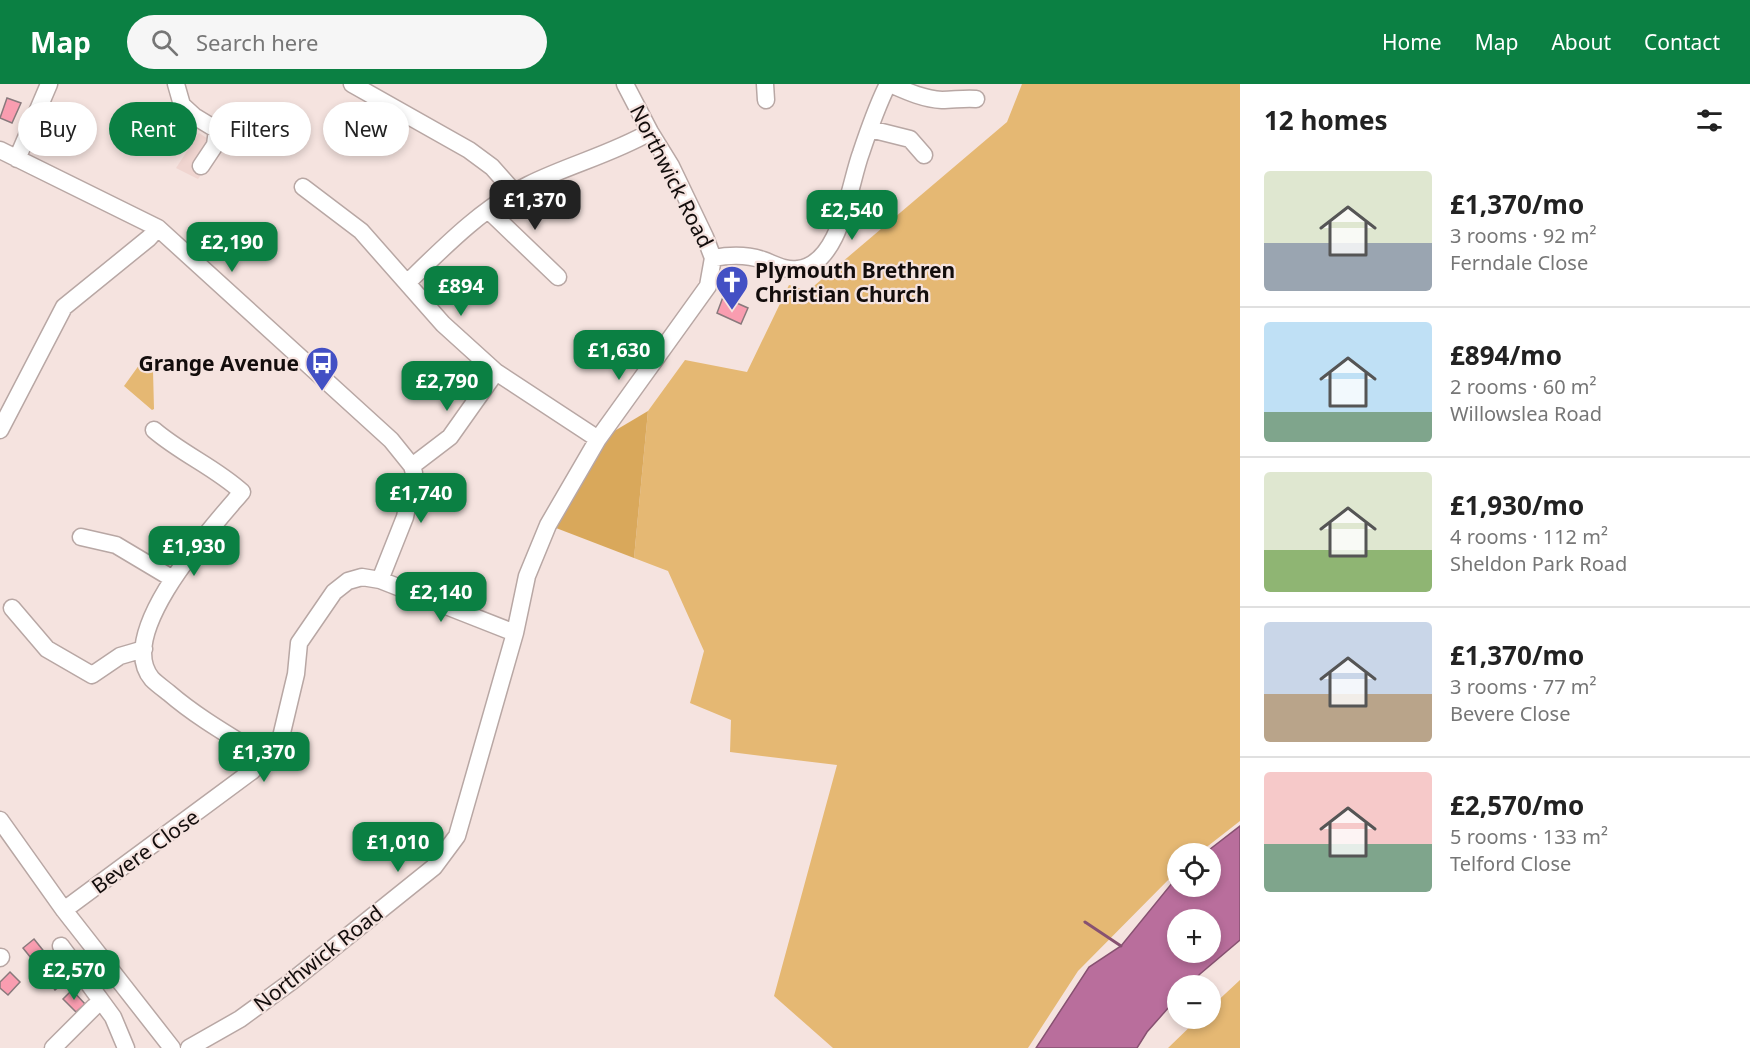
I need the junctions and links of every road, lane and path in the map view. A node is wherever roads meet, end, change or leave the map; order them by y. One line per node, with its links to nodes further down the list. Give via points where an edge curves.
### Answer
1 (49, 84): 11 (street)
2 (176, 84): 12 (street, via 182,105 217,130 215,145)
3 (352, 84): 14 (street, via 469,150 492,167)
4 (625, 84): 8 (street, Northwick Road)
5 (889, 84): 6 (street, via 940,100); 7 (street)
6 (976, 99)
7 (870, 129): 10 (street, via 910,139); 17 (street, via 834,239 812,264 798,269 779,268 743,256)
8 (650, 132): 14 (street); 17 (street, Northwick Road, via 671,166)
9 (0, 150): 11 (street)
10 (924, 155)
11 (16, 159): 16 (street)
12 (201, 166)
13 (303, 187): 19 (street, via 361,231)
14 (514, 193): 15 (street)
15 (488, 210): 18 (street); 19 (street)
16 (158, 228): 21 (street, via 64,307); 24 (street, via 391,440)
17 (712, 258): 23 (street, Northwick Road, via 704,293)
18 (558, 278)
19 (408, 282): 20 (street, via 443,324)
20 (496, 372): 23 (street); 24 (street, via 450,437)
21 (0, 430)
22 (154, 430): 26 (street, via 242,492)
23 (598, 439): 29 (street, Northwick Road, via 544,535 527,576)
24 (412, 466): 27 (street, via 405,517)
25 (81, 537): 26 (street, via 116,545)
26 (173, 579): 30 (street, via 151,617)
27 (380, 580): 29 (street, Bevere Close); 31 (street, Bevere Close, via 362,577 333,592 298,643 296,674 281,737)
28 (12, 608): 30 (street, via 47,649 92,675 120,656)
29 (515, 633): 39 (street, Northwick Road, via 457,836 434,867 292,981 240,1019)
30 (144, 650): 31 (street, via 150,677 188,710)
31 (264, 757): 33 (street, Bevere Close, via 252,771)
32 (2, 828): 33 (street)
33 (64, 910): 38 (street)
34 (61, 946): 35 (street)
35 (102, 1002): 36 (street); 37 (street, via 114,1017)
36 (53, 1048)
37 (126, 1048)
38 (172, 1048)
39 (189, 1048)

